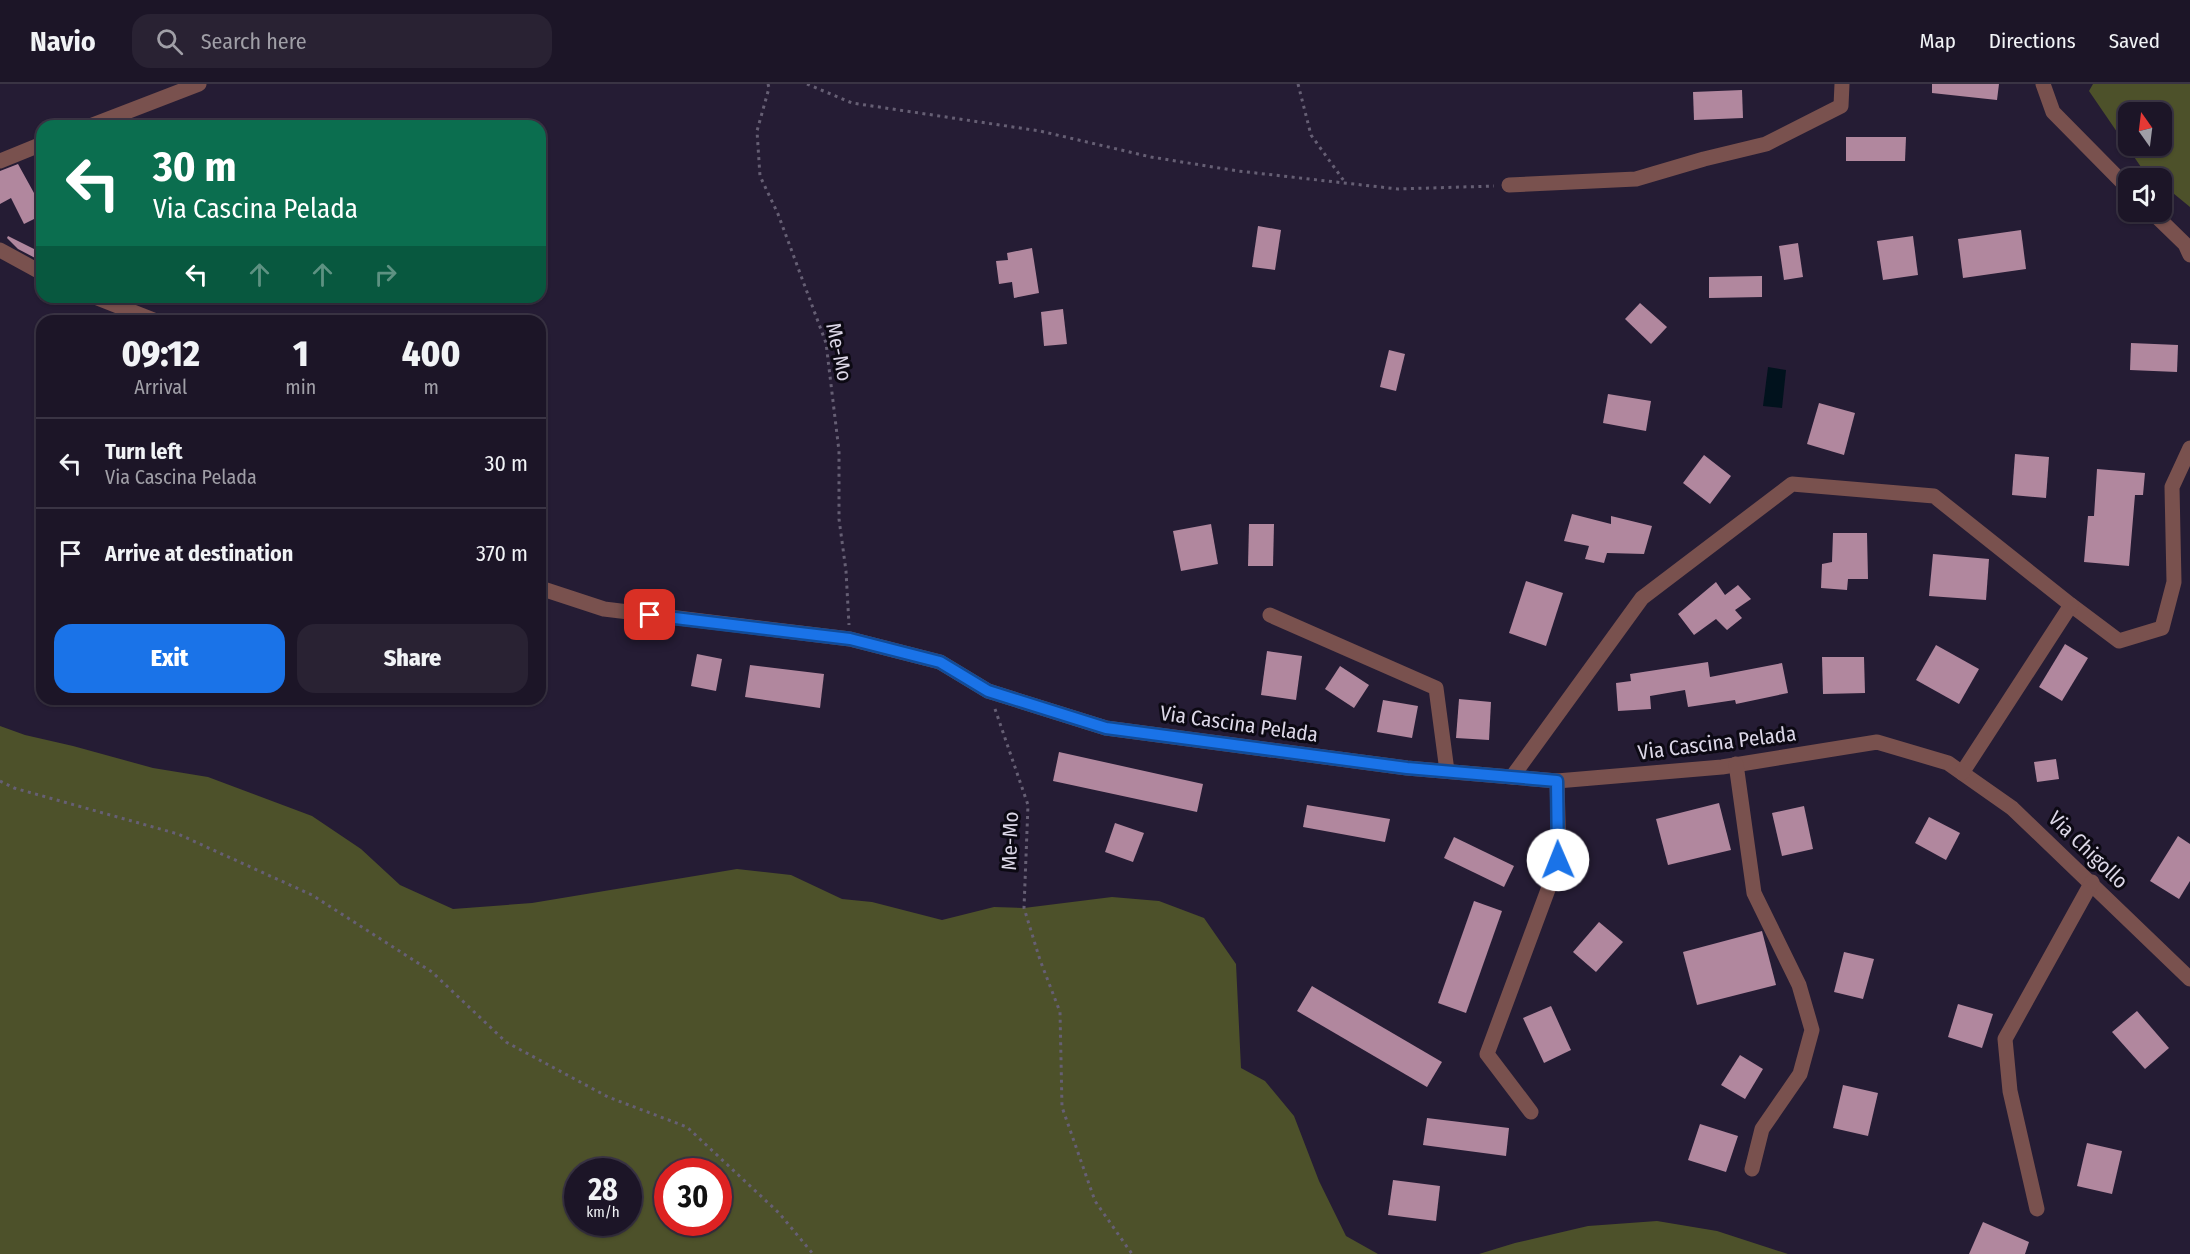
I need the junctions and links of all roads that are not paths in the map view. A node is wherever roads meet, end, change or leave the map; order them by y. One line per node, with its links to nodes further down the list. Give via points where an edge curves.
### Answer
1 (199, 84): 4 (street)
2 (1842, 84): 8 (street, via 1841,106 1766,144 1636,179)
3 (2043, 84): 7 (street, via 2053,112)
4 (106, 120)
5 (36, 146): 6 (street)
6 (0, 161)
7 (2118, 178)
8 (1509, 185)
9 (2162, 222): 11 (street, via 2185,244)
10 (0, 250): 12 (street)
11 (2190, 255)
12 (36, 270)
13 (110, 303): 14 (street)
14 (140, 315)
15 (2190, 448): 17 (street, via 2172,487 2174,582 2162,628 2120,641)
16 (546, 590): 21 (street, Via Cascina Pelada, via 604,609 850,639 940,662 988,691 1106,728)
17 (2071, 606): 22 (street); 23 (street, via 1934,496 1792,484 1642,598)
18 (1270, 615): 21 (street, via 1436,688)
19 (1948, 763): 20 (street, Via Cascina Pelada, via 1877,742); 22 (street, Via Chigollo)
20 (1736, 764): 24 (street, Via Cascina Pelada); 28 (street, via 1754,893 1799,985 1812,1030 1800,1074 1762,1129)
21 (1447, 771): 23 (street, Via Cascina Pelada)
22 (1962, 773): 25 (street, Via Chigollo, via 2013,808)
23 (1512, 777): 24 (street, Via Cascina Pelada)
24 (1557, 781): 27 (street, via 1558,860 1487,1054)
25 (2092, 882): 26 (street, Via Chigollo); 29 (street, via 2006,1039 2010,1091)
26 (2190, 979)
27 (1531, 1112)
28 (1752, 1169)
29 (2037, 1209)

